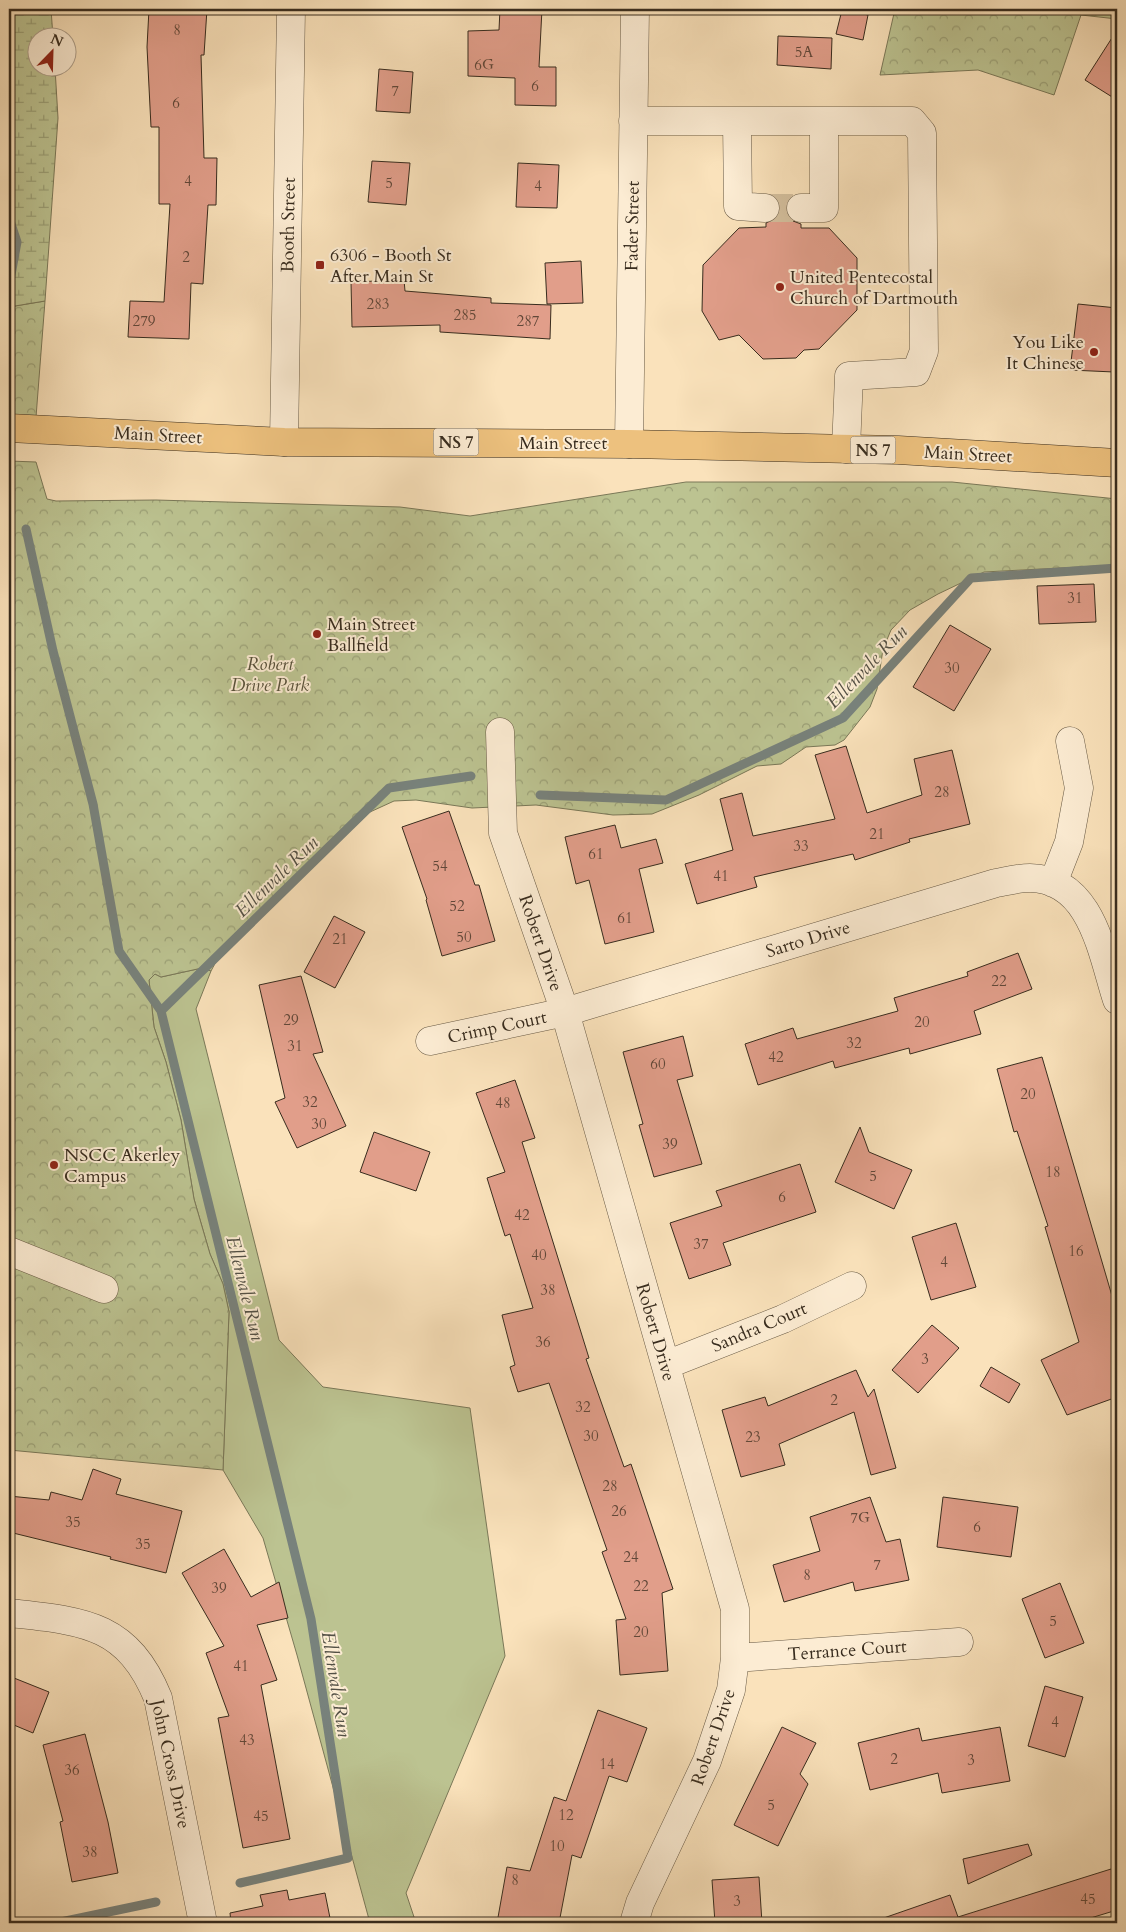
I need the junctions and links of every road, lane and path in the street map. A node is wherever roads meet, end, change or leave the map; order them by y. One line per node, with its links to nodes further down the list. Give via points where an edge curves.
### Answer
1 (292, 9): 9 (street, Booth Street)
2 (635, 9): 4 (street, Fader Street)
3 (824, 120): 5 (street); 7 (street); 11 (street, via 912,121 922,133 924,351 916,372 849,376)
4 (633, 121): 5 (street); 10 (street, Fader Street)
5 (737, 122): 6 (street, via 738,206)
6 (765, 208)
7 (812, 208)
8 (11, 429): 9 (main road, Main Street / NS 7)
9 (284, 442): 10 (main road, Main Street / NS 7)
10 (629, 444): 11 (main road, Main Street / NS 7)
11 (846, 449): 12 (main road, Main Street / NS 7)
12 (1117, 463)
13 (500, 732): 17 (street, Robert Drive, via 503,834)
14 (1070, 741): 15 (street, via 1079,788 1069,842)
15 (1053, 883): 16 (street, via 1068,891 1085,908); 17 (street, Sarto Drive, via 1031,878 996,884)
16 (1117, 1000)
17 (565, 1012): 18 (street, Crimp Court); 22 (street, Robert Drive)
18 (430, 1042)
19 (9, 1251): 21 (street)
20 (852, 1286): 22 (street, Sandra Court, via 783,1319)
21 (104, 1289)
22 (666, 1365): 25 (street, Robert Drive, via 731,1592 735,1609)
23 (9, 1613): 26 (street, John Cross Drive, via 64,1619 95,1627 124,1645 146,1672 158,1698)
24 (959, 1642): 25 (street, Terrance Court)
25 (735, 1658): 27 (street, Robert Drive, via 731,1690 707,1761 640,1902)
26 (203, 1923)
27 (634, 1923)

